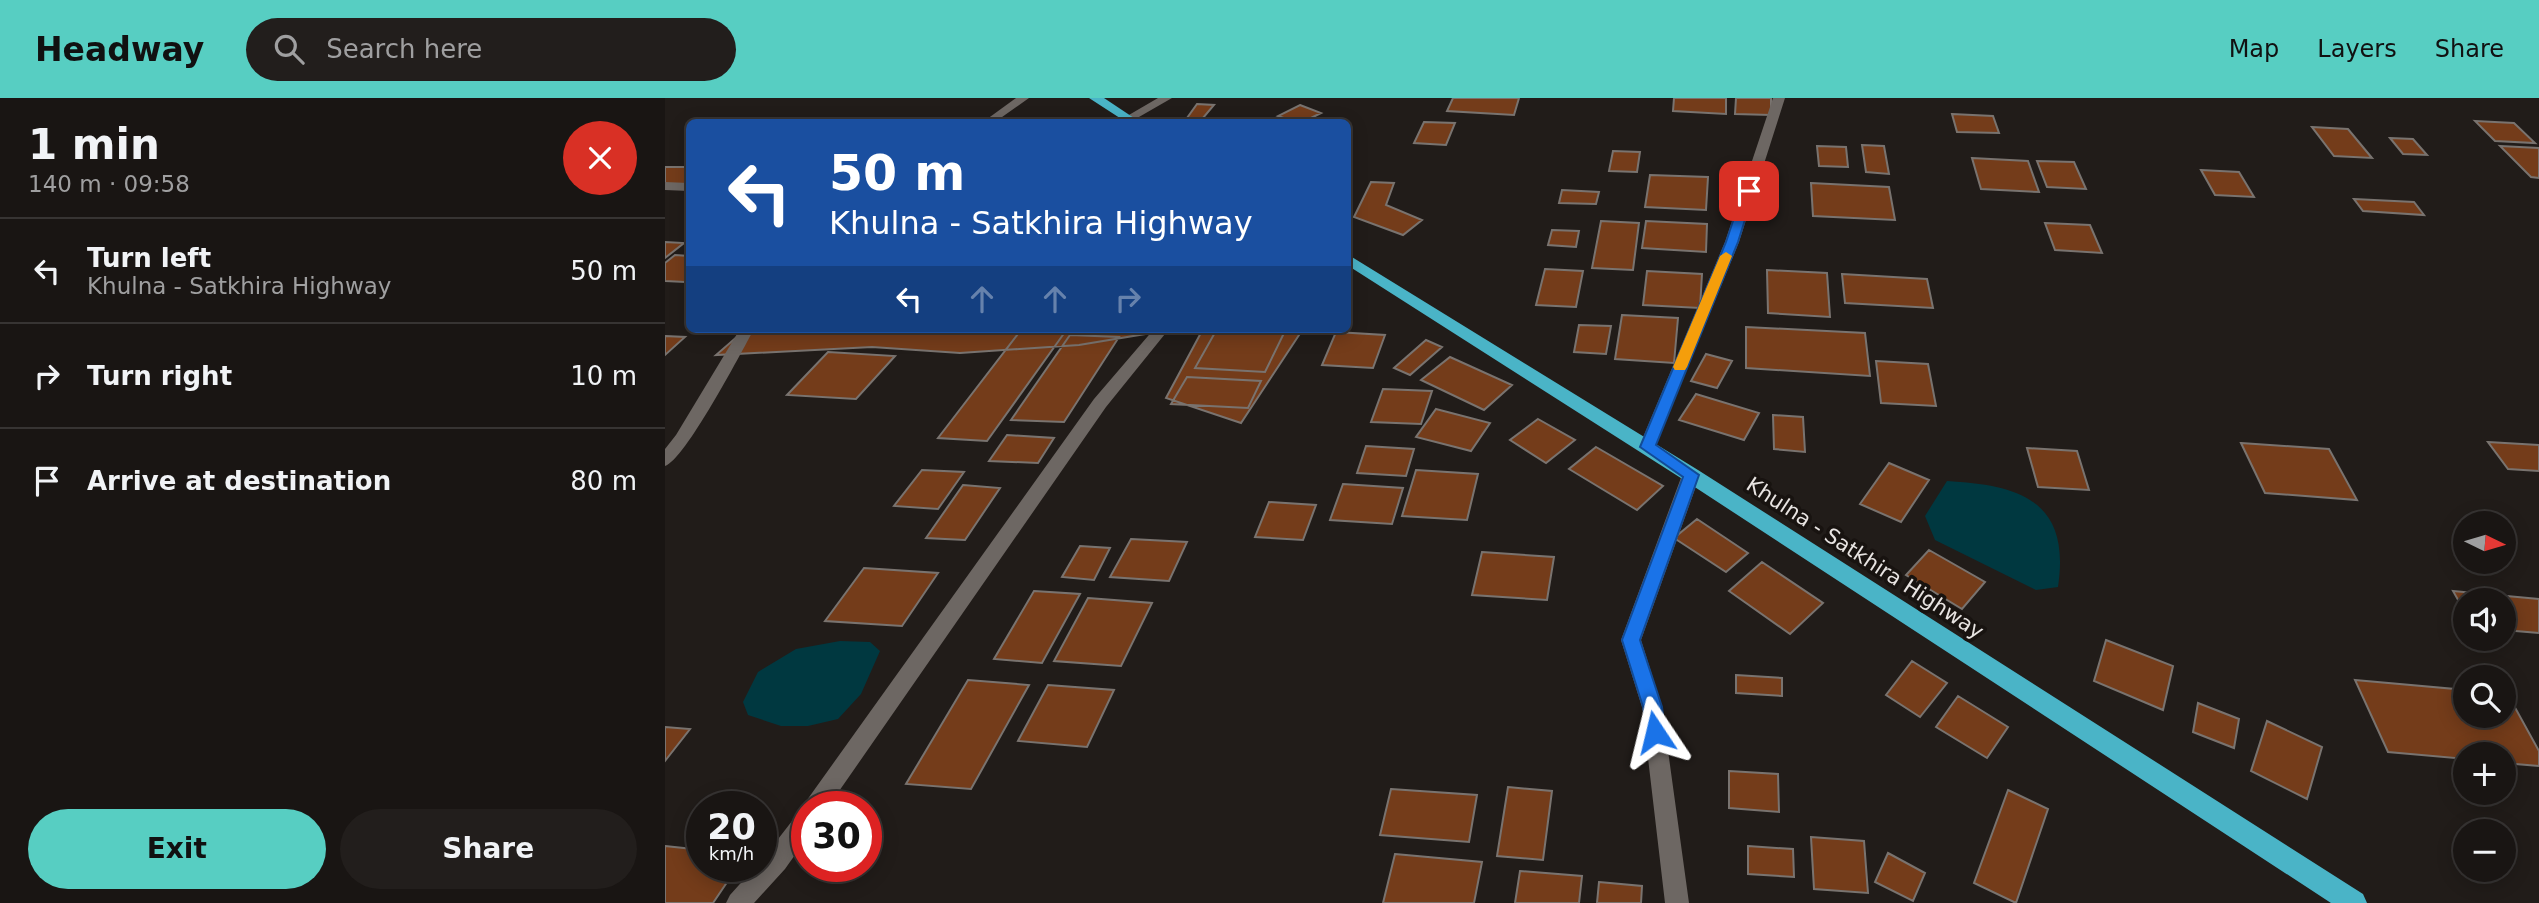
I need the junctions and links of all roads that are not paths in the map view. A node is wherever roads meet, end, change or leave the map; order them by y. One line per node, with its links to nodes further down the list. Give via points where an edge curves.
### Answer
1 (1023, 98): 5 (street)
2 (1095, 98): 6 (highway)
3 (1165, 98): 7 (street)
4 (1779, 98): 13 (street, via 1732,242)
5 (992, 119)
6 (1129, 119)
7 (1133, 119)
8 (665, 186): 9 (street)
9 (686, 187)
10 (1351, 261): 13 (highway, Khulna - Satkhira Highway)
11 (745, 333): 14 (street)
12 (1159, 333): 16 (street, via 1100,403)
13 (1647, 447): 15 (highway, Khulna - Satkhira Highway)
14 (665, 460)
15 (1691, 475): 19 (street, via 1631,640 1652,707); 20 (highway, Khulna - Satkhira Highway)
16 (826, 791)
17 (791, 841): 18 (street)
18 (738, 903)
19 (1677, 903)
20 (2354, 903)

